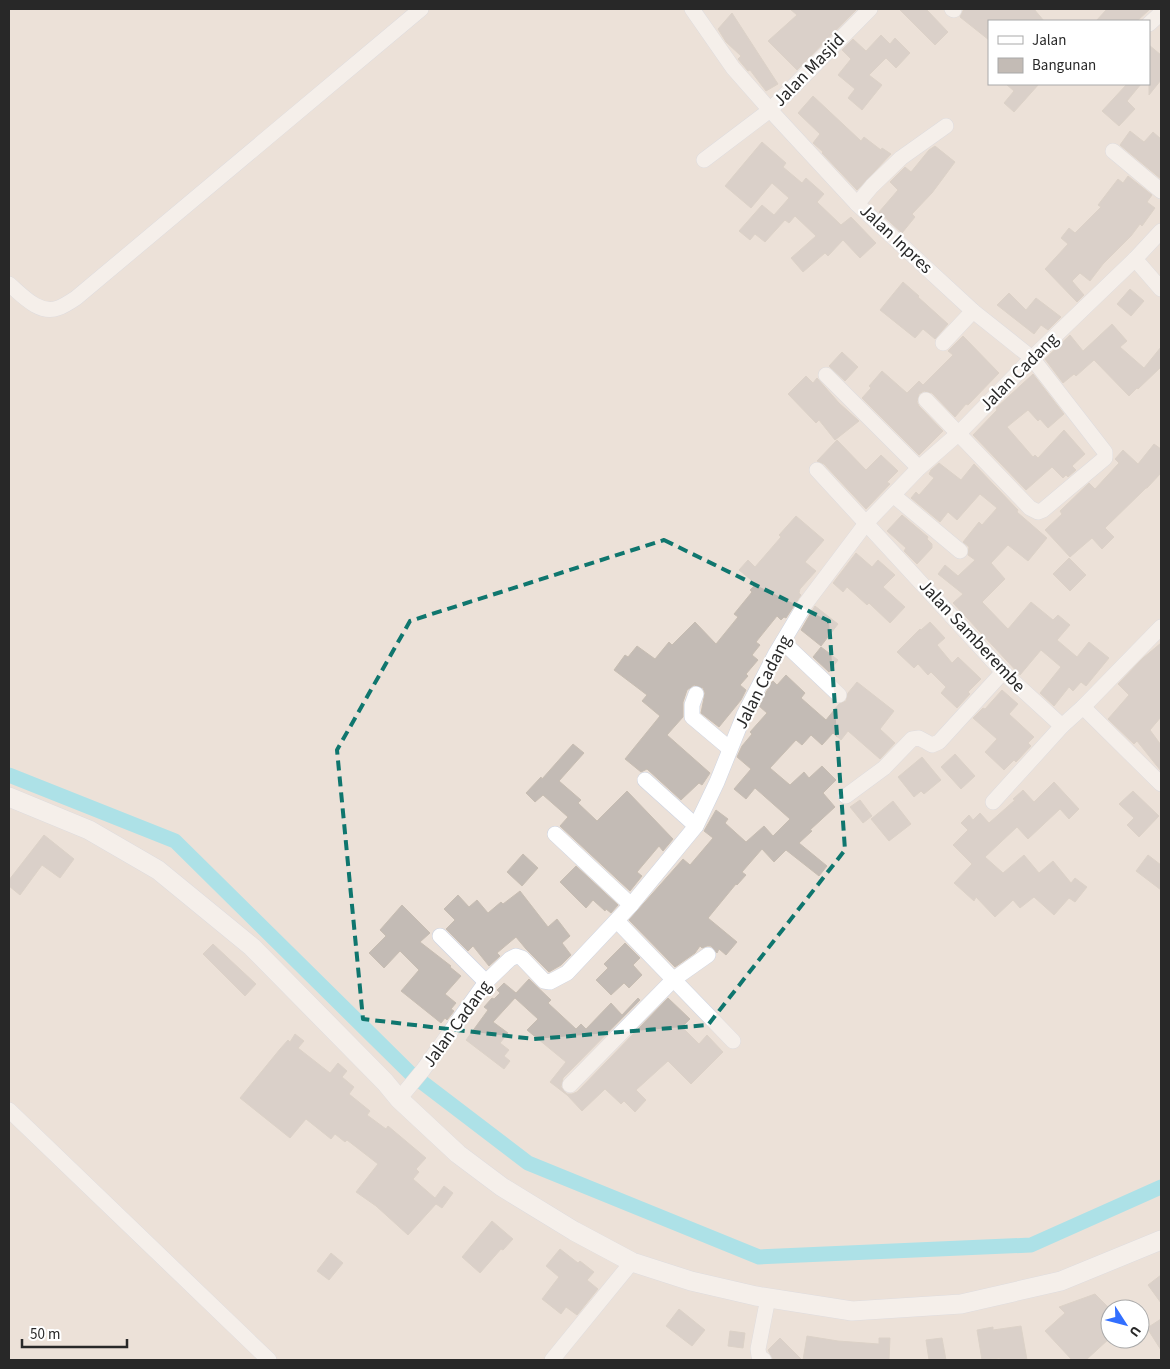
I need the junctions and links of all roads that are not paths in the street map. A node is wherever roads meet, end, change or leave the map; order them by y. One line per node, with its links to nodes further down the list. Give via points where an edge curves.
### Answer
1 (421, 9): 14 (street, via 76,298 60,308 42,309)
2 (692, 9): 6 (street, Jalan Inpres, via 734,68)
3 (870, 9): 6 (street, Jalan Masjid)
4 (1161, 13): 5 (street)
5 (1150, 23)
6 (770, 110): 9 (street, Jalan Masjid); 11 (street, Jalan Inpres)
7 (946, 126): 11 (street, via 901,158)
8 (1113, 151): 10 (street)
9 (704, 160)
10 (1161, 191)
11 (857, 204): 16 (street, Jalan Inpres)
12 (1161, 231): 13 (street, Jalan Cadang)
13 (1135, 259): 15 (street); 18 (street, Jalan Cadang)
14 (9, 284)
15 (1161, 289)
16 (973, 311): 17 (street); 18 (street, Jalan Inpres)
17 (943, 343)
18 (1032, 358): 21 (street, Jalan Cadang); 21 (street, Jalan Inpres, via 1104,452 1104,461 1038,512 1030,508)
19 (826, 375): 22 (street)
20 (926, 400): 21 (street)
21 (959, 433): 22 (street, Jalan Cadang)
22 (919, 468): 24 (street, Jalan Cadang)
23 (817, 470): 25 (street, Jalan Samberembe)
24 (893, 495): 25 (street, Jalan Cadang); 26 (street)
25 (866, 522): 28 (street, Jalan Cadang, via 806,603); 29 (street, Jalan Samberembe)
26 (960, 551)
27 (1161, 627): 32 (street)
28 (782, 642): 31 (street); 34 (street, Jalan Cadang, via 744,715)
29 (1003, 672): 33 (street, Jalan Samberembe); 37 (street, via 939,742 932,745 918,738 912,739 884,768)
30 (696, 694): 34 (street, via 692,717)
31 (839, 695)
32 (1083, 707): 33 (street); 36 (street)
33 (1062, 726): 39 (street)
34 (730, 750): 40 (street, Jalan Cadang)
35 (645, 780): 40 (street)
36 (1161, 784)
37 (846, 796)
38 (9, 797): 50 (street, via 89,830 158,870 252,947 385,1082)
39 (993, 802)
40 (696, 826): 42 (street, Jalan Cadang)
41 (555, 834): 42 (street)
42 (632, 905): 43 (street, Jalan Cadang)
43 (617, 922): 46 (street); 47 (street, Jalan Cadang, via 567,973 550,982 544,981 522,958 516,956)
44 (440, 936): 47 (street)
45 (708, 955): 46 (street)
46 (674, 979): 48 (street); 49 (street)
47 (486, 982): 50 (street, Jalan Cadang)
48 (733, 1041)
49 (570, 1085)
50 (403, 1094): 53 (street, via 458,1154 502,1187)
51 (9, 1110): 55 (street)
52 (1161, 1240): 54 (street, via 1061,1280 961,1304 852,1311)
53 (632, 1262): 54 (street, via 691,1281); 56 (street)
54 (768, 1298): 57 (street, via 758,1349)
55 (269, 1360)
56 (552, 1360)
57 (764, 1360)

